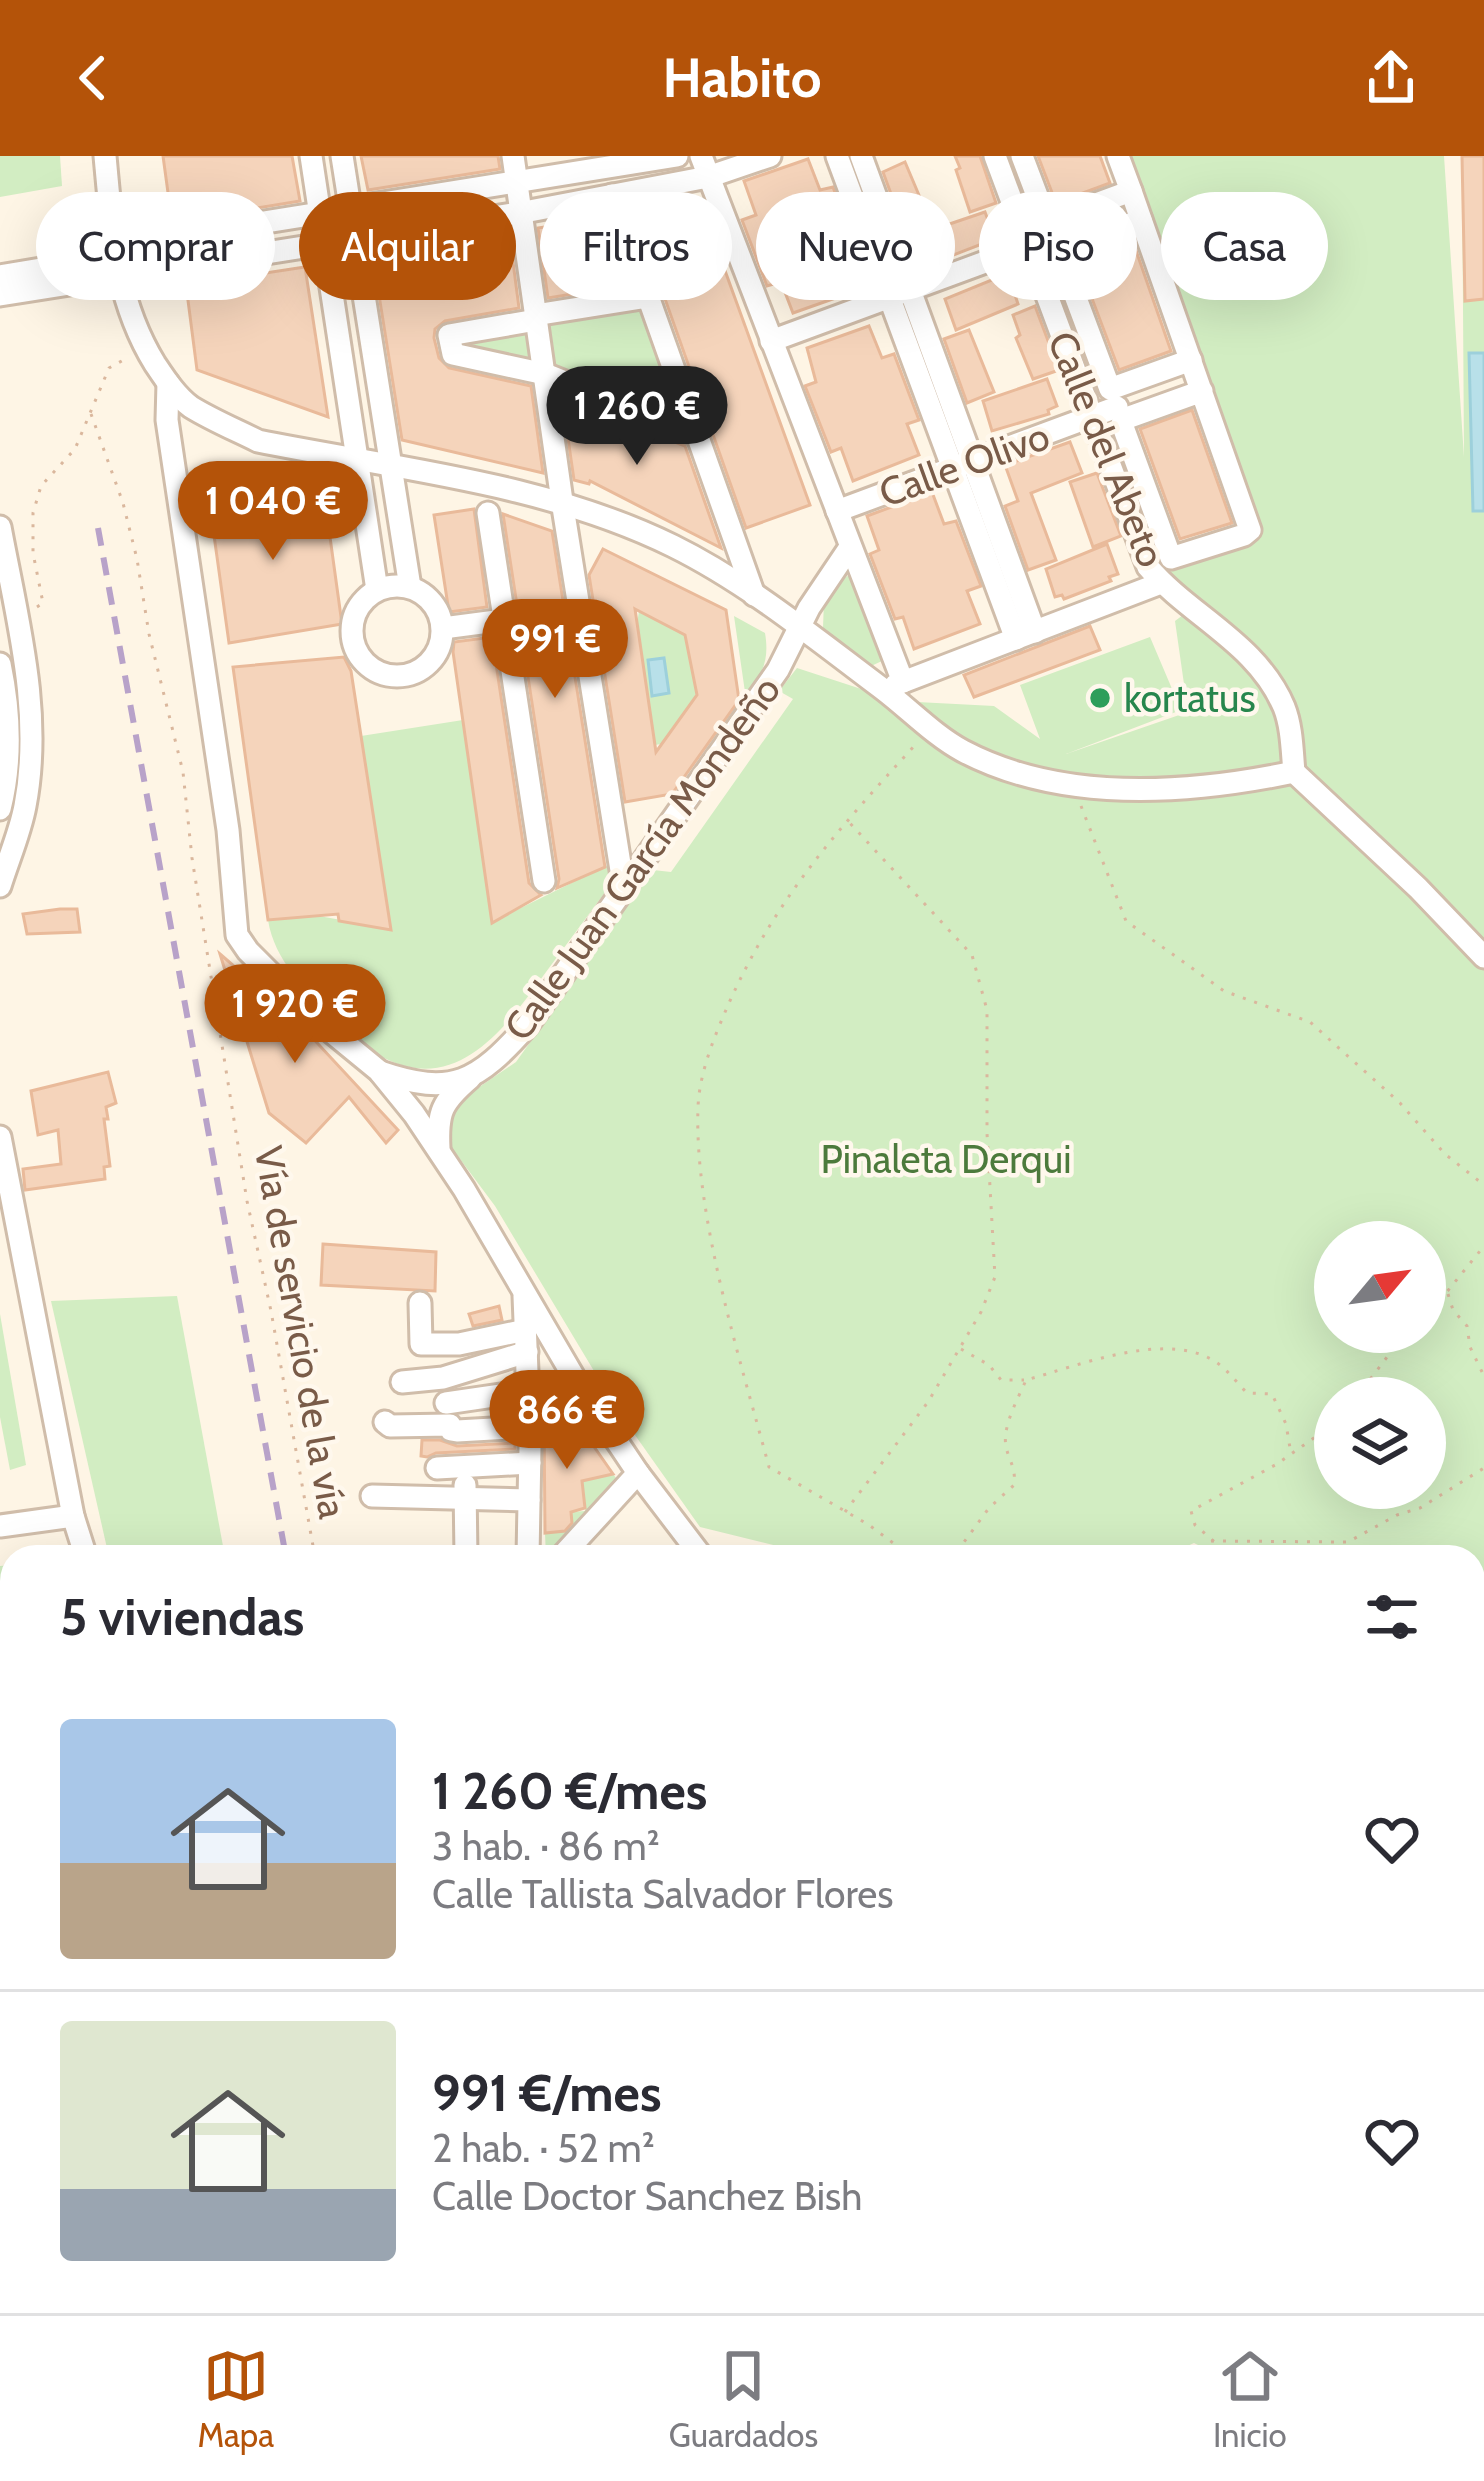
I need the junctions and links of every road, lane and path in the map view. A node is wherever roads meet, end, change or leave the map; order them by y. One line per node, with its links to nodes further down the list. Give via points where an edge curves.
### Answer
1 (105, 156): 15 (street)
2 (311, 156): 16 (street)
3 (343, 156): 17 (street)
4 (513, 156): 13 (street)
5 (677, 156): 13 (street)
6 (770, 156): 12 (street)
7 (837, 156): 20 (street)
8 (861, 156): 21 (street)
9 (994, 156): 22 (street, Calle del Abeto)
10 (1022, 156): 23 (street)
11 (1118, 156): 14 (street)
12 (705, 166): 19 (street); 43 (street)
13 (517, 182): 18 (street); 26 (street)
14 (1131, 191): 27 (street)
15 (108, 192)
16 (316, 192)
17 (348, 192)
18 (460, 192)
19 (622, 192)
20 (853, 192)
21 (871, 192)
22 (1007, 192)
23 (1036, 192)
24 (540, 209): 26 (street)
25 (516, 213): 26 (street)
26 (519, 213): 42 (street)
27 (1141, 220): 28 (street); 45 (street)
28 (1137, 221)
29 (36, 270): 30 (street)
30 (0, 276)
31 (36, 289): 32 (street)
32 (0, 295)
33 (126, 300): 44 (street)
34 (332, 300): 53 (street)
35 (365, 300): 55 (street)
36 (632, 300): 42 (street)
37 (649, 300): 52 (street)
38 (878, 300): 43 (street)
39 (902, 300): 54 (street)
40 (1048, 300): 51 (street, Calle del Abeto)
41 (1076, 300): 49 (street)
42 (536, 318): 46 (street); 46 (street, via 449,335 453,355)
43 (771, 341): 57 (street)
44 (146, 348): 47 (street); 50 (path, via 109,368)
45 (1191, 360): 48 (street); 49 (street)
46 (545, 374): 52 (street); 56 (street)
47 (168, 383): 53 (street, via 187,404 258,440); 81 (street, via 237,935)
48 (1202, 391): 49 (street, via 1124,419); 49 (street, via 1250,530 1171,559)
49 (1116, 407): 51 (street, Calle Olivo)
50 (91, 414): 66 (path, via 75,449 41,486 33,553 43,603); 121 (path, Vía de servicio de la vía, via 123,502 183,772 247,1201)
51 (1092, 417): 54 (street, Calle Olivo); 61 (street, Calle del Abeto)
52 (697, 434): 64 (street)
53 (360, 461): 55 (street); 63 (street)
54 (961, 465): 57 (street, Calle Olivo); 69 (street)
55 (393, 467): 56 (street); 62 (street)
56 (562, 501): 64 (street, via 674,546); 79 (street)
57 (837, 511): 60 (street)
58 (488, 513): 65 (street)
59 (0, 527): 66 (street)
60 (850, 547): 68 (street, Calle Juan García Mondeño); 71 (street)
61 (1161, 583): 69 (street); 73 (street, Calle del Abeto, via 1251,657 1283,706)
62 (410, 587): 63 (street); 67 (street, via 433,603)
63 (377, 590): 67 (street, via 357,610 352,638 380,673 424,668)
64 (754, 596): 68 (street)
65 (504, 620): 67 (street); 77 (street)
66 (17, 624): 78 (street, via 32,758)
67 (442, 628)
68 (799, 628): 71 (street); 79 (street, Calle Juan García Mondeño)
69 (1026, 635): 71 (street)
70 (0, 664): 75 (street, via 8,701)
71 (893, 686): 74 (street, via 960,749)
72 (920, 739): 76 (path)
73 (1294, 772): 74 (street, via 1204,787); 80 (street)
74 (1072, 784): 88 (path, via 1126,922 1224,991 1310,1022)
75 (0, 809)
76 (847, 820): 96 (path, via 972,955 987,1010 995,1277); 116 (path, via 750,956 714,1035 698,1106 705,1199 769,1467)
77 (544, 880)
78 (0, 886)
79 (624, 889): 82 (street, Calle Juan García Mondeño, via 527,1026)
80 (1484, 957)
81 (379, 1071): 83 (street); 85 (street)
82 (472, 1076): 83 (street, Calle Juan García Mondeño); 84 (street)
83 (422, 1086): 85 (street)
84 (445, 1105): 85 (street); 87 (street, via 437,1117)
85 (414, 1114): 87 (street)
86 (0, 1137): 89 (street)
87 (439, 1155): 91 (street)
88 (1484, 1185)
89 (4, 1191): 117 (street)
90 (1484, 1246): 92 (path)
91 (524, 1290): 95 (street); 112 (street)
92 (1448, 1292): 93 (path); 98 (path)
93 (1446, 1294)
94 (420, 1303): 95 (street, via 421,1344)
95 (526, 1341): 101 (street, via 443,1378); 102 (street)
96 (960, 1348): 100 (path, via 1001,1380); 116 (path)
97 (1390, 1353): 99 (path)
98 (1484, 1376)
99 (1372, 1377)
100 (1026, 1380): 107 (path, via 1170,1348 1217,1362 1247,1393 1272,1394); 127 (path, via 1008,1426 1014,1485)
101 (402, 1382)
102 (528, 1391): 103 (street); 105 (street)
103 (446, 1403)
104 (385, 1422): 105 (street, via 457,1431)
105 (529, 1427): 108 (street)
106 (1314, 1438): 107 (path)
107 (1291, 1454): 119 (path, via 1192,1511)
108 (530, 1463): 109 (street); 115 (street)
109 (464, 1466): 110 (street); 114 (street)
110 (436, 1468)
111 (1484, 1468): 119 (path, via 1348,1542)
112 (638, 1473): 124 (street); 125 (street)
113 (372, 1496): 114 (street)
114 (466, 1498): 115 (street); 122 (street)
115 (529, 1500): 123 (street)
116 (844, 1513): 126 (path)
117 (73, 1516): 118 (street); 120 (street)
118 (0, 1526)
119 (1211, 1541): 128 (path)
120 (82, 1545)
121 (312, 1545)
122 (466, 1545)
123 (528, 1545)
124 (572, 1545)
125 (693, 1545)
126 (896, 1545)
127 (961, 1545)
128 (1216, 1545)

